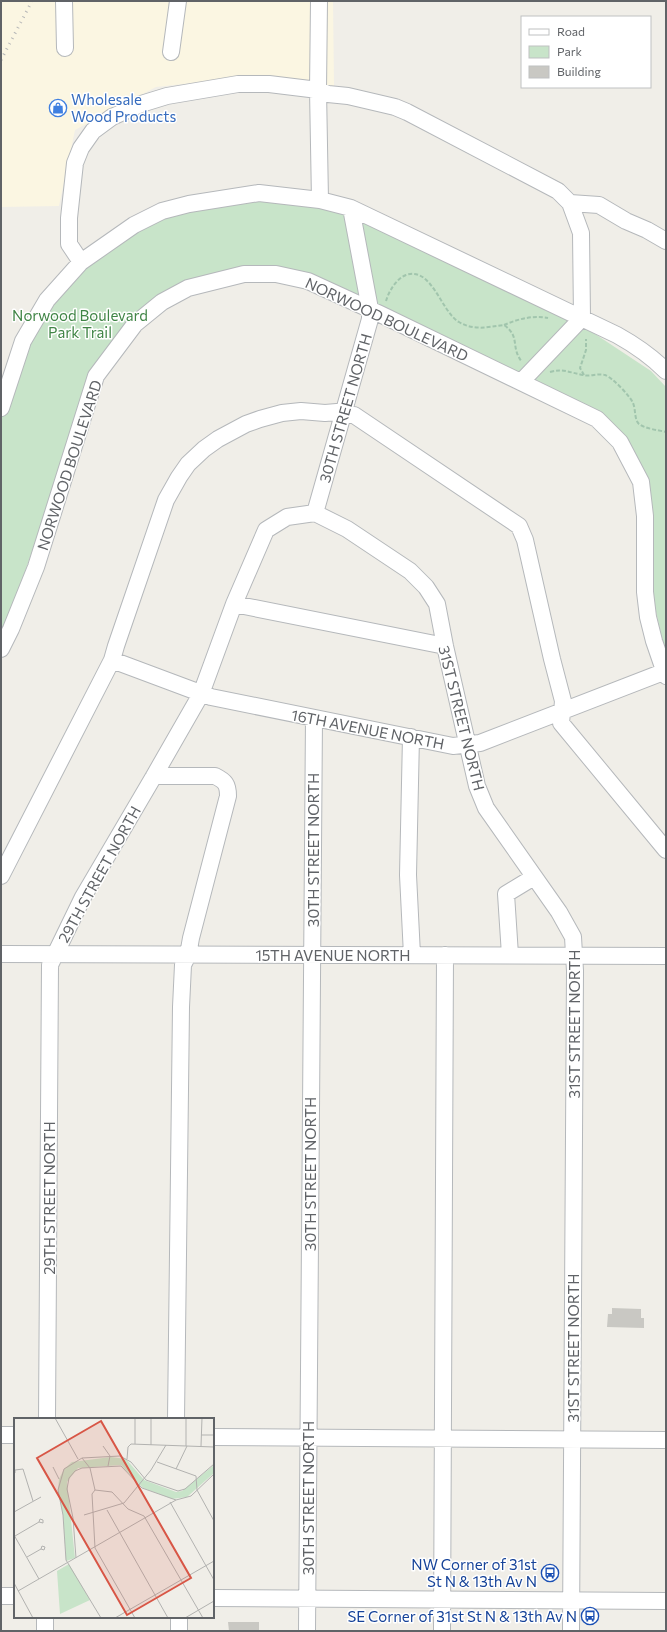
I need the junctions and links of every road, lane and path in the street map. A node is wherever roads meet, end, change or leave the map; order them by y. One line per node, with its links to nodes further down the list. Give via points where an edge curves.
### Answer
1 (64, 1): 4 (street)
2 (178, 1): 5 (street)
3 (319, 1): 6 (street)
4 (65, 48)
5 (171, 52)
6 (318, 90): 7 (street); 8 (street, via 407,112 558,191); 11 (street, via 268,84 238,84 167,96 112,117 93,131 81,148 75,163 68,218 69,244)
7 (320, 200): 9 (street); 11 (street, via 259,193 162,211 134,225)
8 (570, 203): 10 (street, via 599,205); 13 (street, via 581,233)
9 (351, 208): 12 (street, 30TH STREET NORTH); 13 (street)
10 (666, 241)
11 (81, 262): 22 (street, via 47,300 23,341)
12 (377, 307): 15 (path, via 399,278 412,273 428,281 448,313 460,323 477,329); 21 (street, NORWOOD BOULEVARD); 23 (street, 30TH STREET NORTH, via 370,319); 28 (street, NORWOOD BOULEVARD, via 308,281 276,274 244,274 188,288 162,302 135,324 96,376 36,567)
13 (582, 318): 18 (street, via 637,346); 21 (street)
14 (550, 319): 15 (path, via 539,316 515,320)
15 (504, 325): 17 (path, via 513,334 515,352)
16 (586, 339): 20 (path, via 586,350 580,368)
17 (525, 366)
18 (666, 371)
19 (548, 373): 20 (path, via 568,370)
20 (584, 376): 24 (path, via 605,375 612,379 633,403 639,424)
21 (521, 382): 30 (street, NORWOOD BOULEVARD, via 597,419 620,442 641,482 645,516 645,592 648,617)
22 (1, 408)
23 (342, 415): 25 (street, 30TH STREET NORTH); 29 (street, via 337,412 301,412 282,413 260,419 218,439 188,464 166,500); 32 (street, via 354,415 519,526 525,540 563,701)
24 (666, 432)
25 (315, 513): 26 (street, 29TH STREET NORTH, via 287,517 266,530); 27 (street, 31ST STREET NORTH, via 347,529 410,571 426,587 437,604)
26 (234, 604): 27 (street); 31 (street, 29TH STREET NORTH)
27 (445, 646): 35 (street, 31ST STREET NORTH)
28 (1, 649)
29 (112, 660): 31 (street, 16TH AVENUE NORTH); 38 (street)
30 (665, 673): 32 (street, 16TH AVENUE NORTH)
31 (200, 694): 33 (street, 16TH AVENUE NORTH); 36 (street, 29TH STREET NORTH)
32 (562, 711): 35 (street, 16TH AVENUE NORTH, via 480,743); 37 (street, via 561,723)
33 (314, 718): 34 (street, 16TH AVENUE NORTH); 43 (street, 30TH STREET NORTH)
34 (411, 737): 35 (street, 16TH AVENUE NORTH, via 453,746); 44 (street, via 408,876)
35 (468, 744): 39 (street, 31ST STREET NORTH, via 477,786 486,808)
36 (154, 776): 41 (street, 29TH STREET NORTH, via 83,897); 42 (street, via 215,776 223,780 228,789 190,938)
37 (666, 850)
38 (1, 876)
39 (534, 877): 46 (street, via 506,894); 47 (street, 31ST STREET NORTH, via 573,937)
40 (1, 954): 41 (street, 15TH AVENUE NORTH)
41 (55, 954): 42 (street, 15TH AVENUE NORTH); 49 (street, 29TH STREET NORTH, via 50,968)
42 (188, 955): 43 (street, 15TH AVENUE NORTH); 50 (street, via 183,966 181,1007)
43 (312, 955): 44 (street, 15TH AVENUE NORTH); 54 (street, 30TH STREET NORTH)
44 (412, 955): 45 (street, 15TH AVENUE NORTH)
45 (445, 955): 46 (street, 15TH AVENUE NORTH); 55 (street)
46 (510, 955): 47 (street, 15TH AVENUE NORTH)
47 (575, 956): 48 (street, 15TH AVENUE NORTH); 56 (street, 31ST STREET NORTH)
48 (666, 956)
49 (47, 1418)
50 (176, 1418)
51 (1, 1435): 52 (street)
52 (14, 1435)
53 (214, 1437): 54 (street)
54 (308, 1437): 55 (street); 61 (street, 30TH STREET NORTH)
55 (442, 1438): 56 (street); 62 (street)
56 (572, 1440): 57 (street); 63 (street, 31ST STREET NORTH)
57 (666, 1440)
58 (1, 1596): 59 (street)
59 (14, 1596)
60 (214, 1598): 61 (street)
61 (307, 1598): 62 (street); 69 (street, 30TH STREET NORTH)
62 (441, 1599): 63 (street); 70 (street)
63 (571, 1600): 64 (street); 71 (street, 31ST STREET NORTH)
64 (666, 1600)
65 (46, 1618): 67 (street)
66 (179, 1618): 68 (street)
67 (45, 1631)
68 (179, 1631)
69 (307, 1631)
70 (442, 1631)
71 (571, 1631)

